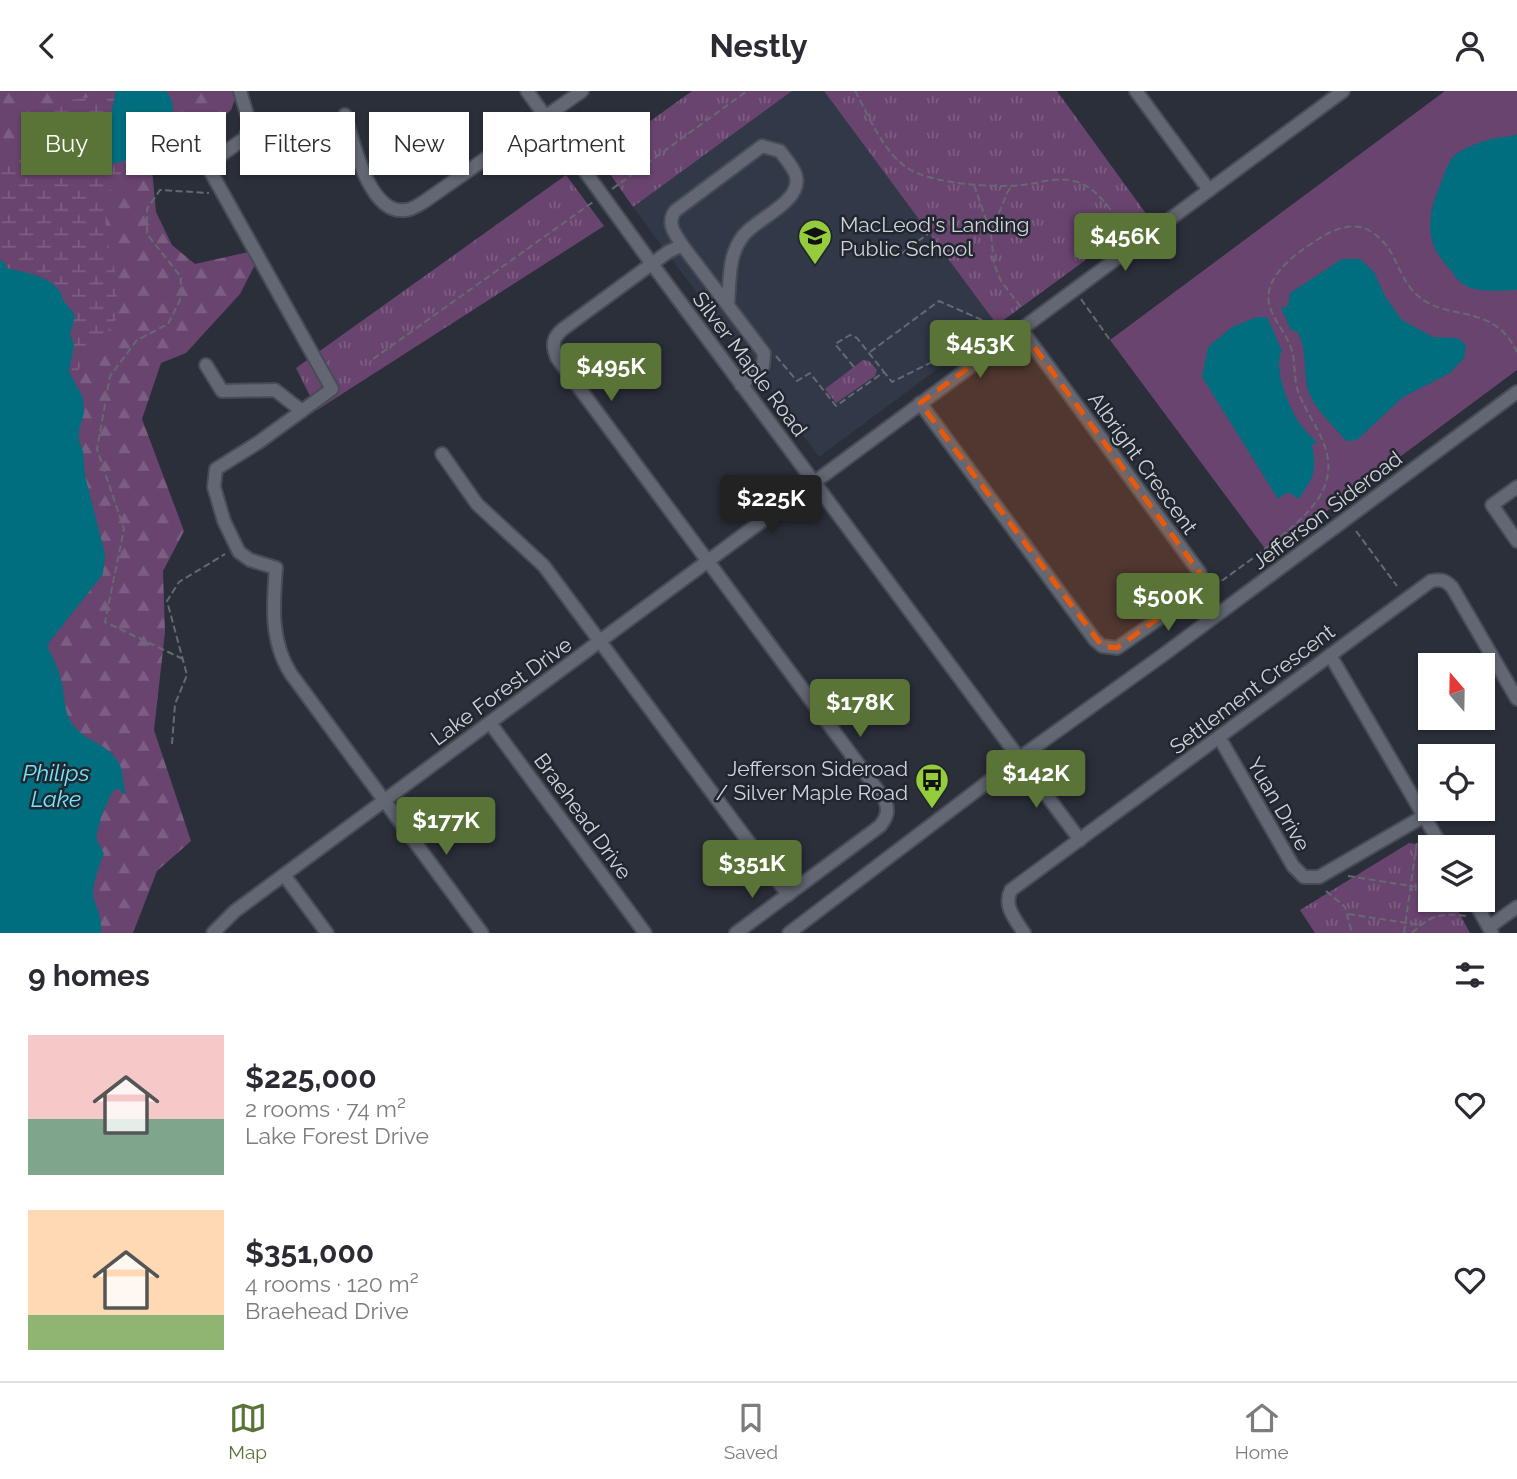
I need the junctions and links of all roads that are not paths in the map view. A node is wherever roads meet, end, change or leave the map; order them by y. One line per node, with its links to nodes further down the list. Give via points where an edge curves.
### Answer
1 (240, 91): 20 (street, via 250,124 245,138 207,165 332,389)
2 (527, 91): 6 (street, Silver Maple Road)
3 (582, 91): 7 (street)
4 (1136, 91): 11 (street)
5 (1343, 91): 11 (street, Lake Forest Drive)
6 (542, 112)
7 (553, 112)
8 (355, 148): 9 (street, via 374,195 390,208 406,211)
9 (483, 161)
10 (588, 175): 13 (street, Silver Maple Road)
11 (1209, 190): 15 (street, Lake Forest Drive)
12 (682, 245): 13 (street); 14 (street); 14 (street, via 671,228 675,211 762,146 780,151 796,174 796,187 791,197 743,235 731,258)
13 (652, 264): 17 (street, Silver Maple Road); 25 (street, via 556,335 553,350)
14 (728, 303): 17 (street, via 764,353 763,366)
15 (1021, 329): 19 (street, Lake Forest Drive); 19 (street, Albright Crescent, via 1200,573 1197,590 1190,597 1116,648 1102,646)
16 (206, 365): 20 (street, via 222,391 275,390)
17 (741, 385): 22 (street, Silver Maple Road)
18 (1517, 392): 31 (street, Jefferson Sideroad)
19 (920, 403): 22 (street, Lake Forest Drive)
20 (302, 411): 32 (street, via 216,469 214,487 239,552 276,568 273,620 285,666)
21 (442, 454): 26 (street, via 477,505 544,566)
22 (814, 483): 25 (street, Lake Forest Drive); 31 (street, Silver Maple Road)
23 (1517, 487): 24 (street, via 1492,505)
24 (1517, 541)
25 (709, 561): 26 (street, Lake Forest Drive); 37 (street, via 887,806 880,826)
26 (600, 642): 29 (street, Lake Forest Drive); 37 (street)
27 (1331, 655): 28 (street, Settlement Crescent, via 1423,585 1439,579 1452,587); 30 (street, Settlement Crescent); 33 (street)
28 (1517, 699)
29 (490, 723): 32 (street, Lake Forest Drive); 44 (street, Braehead Drive)
30 (1219, 737): 34 (street, Yuan Drive, via 1293,866 1304,877 1319,877); 35 (street, Settlement Crescent)
31 (1018, 759): 35 (street, Silver Maple Road); 46 (street, Jefferson Sideroad)
32 (384, 801): 36 (street, Lake Forest Drive); 43 (street)
33 (1418, 806)
34 (1418, 819)
35 (1080, 841): 47 (street, Settlement Crescent, via 1011,890 1008,905)
36 (285, 875): 41 (street, Lake Forest Drive, via 235,911); 42 (street)
37 (788, 895): 45 (street)
38 (1517, 907): 40 (street)
39 (1481, 912): 40 (street)
40 (1491, 930)
41 (214, 933)
42 (327, 933)
43 (482, 933)
44 (645, 933)
45 (736, 933)
46 (789, 933)
47 (1024, 933)

